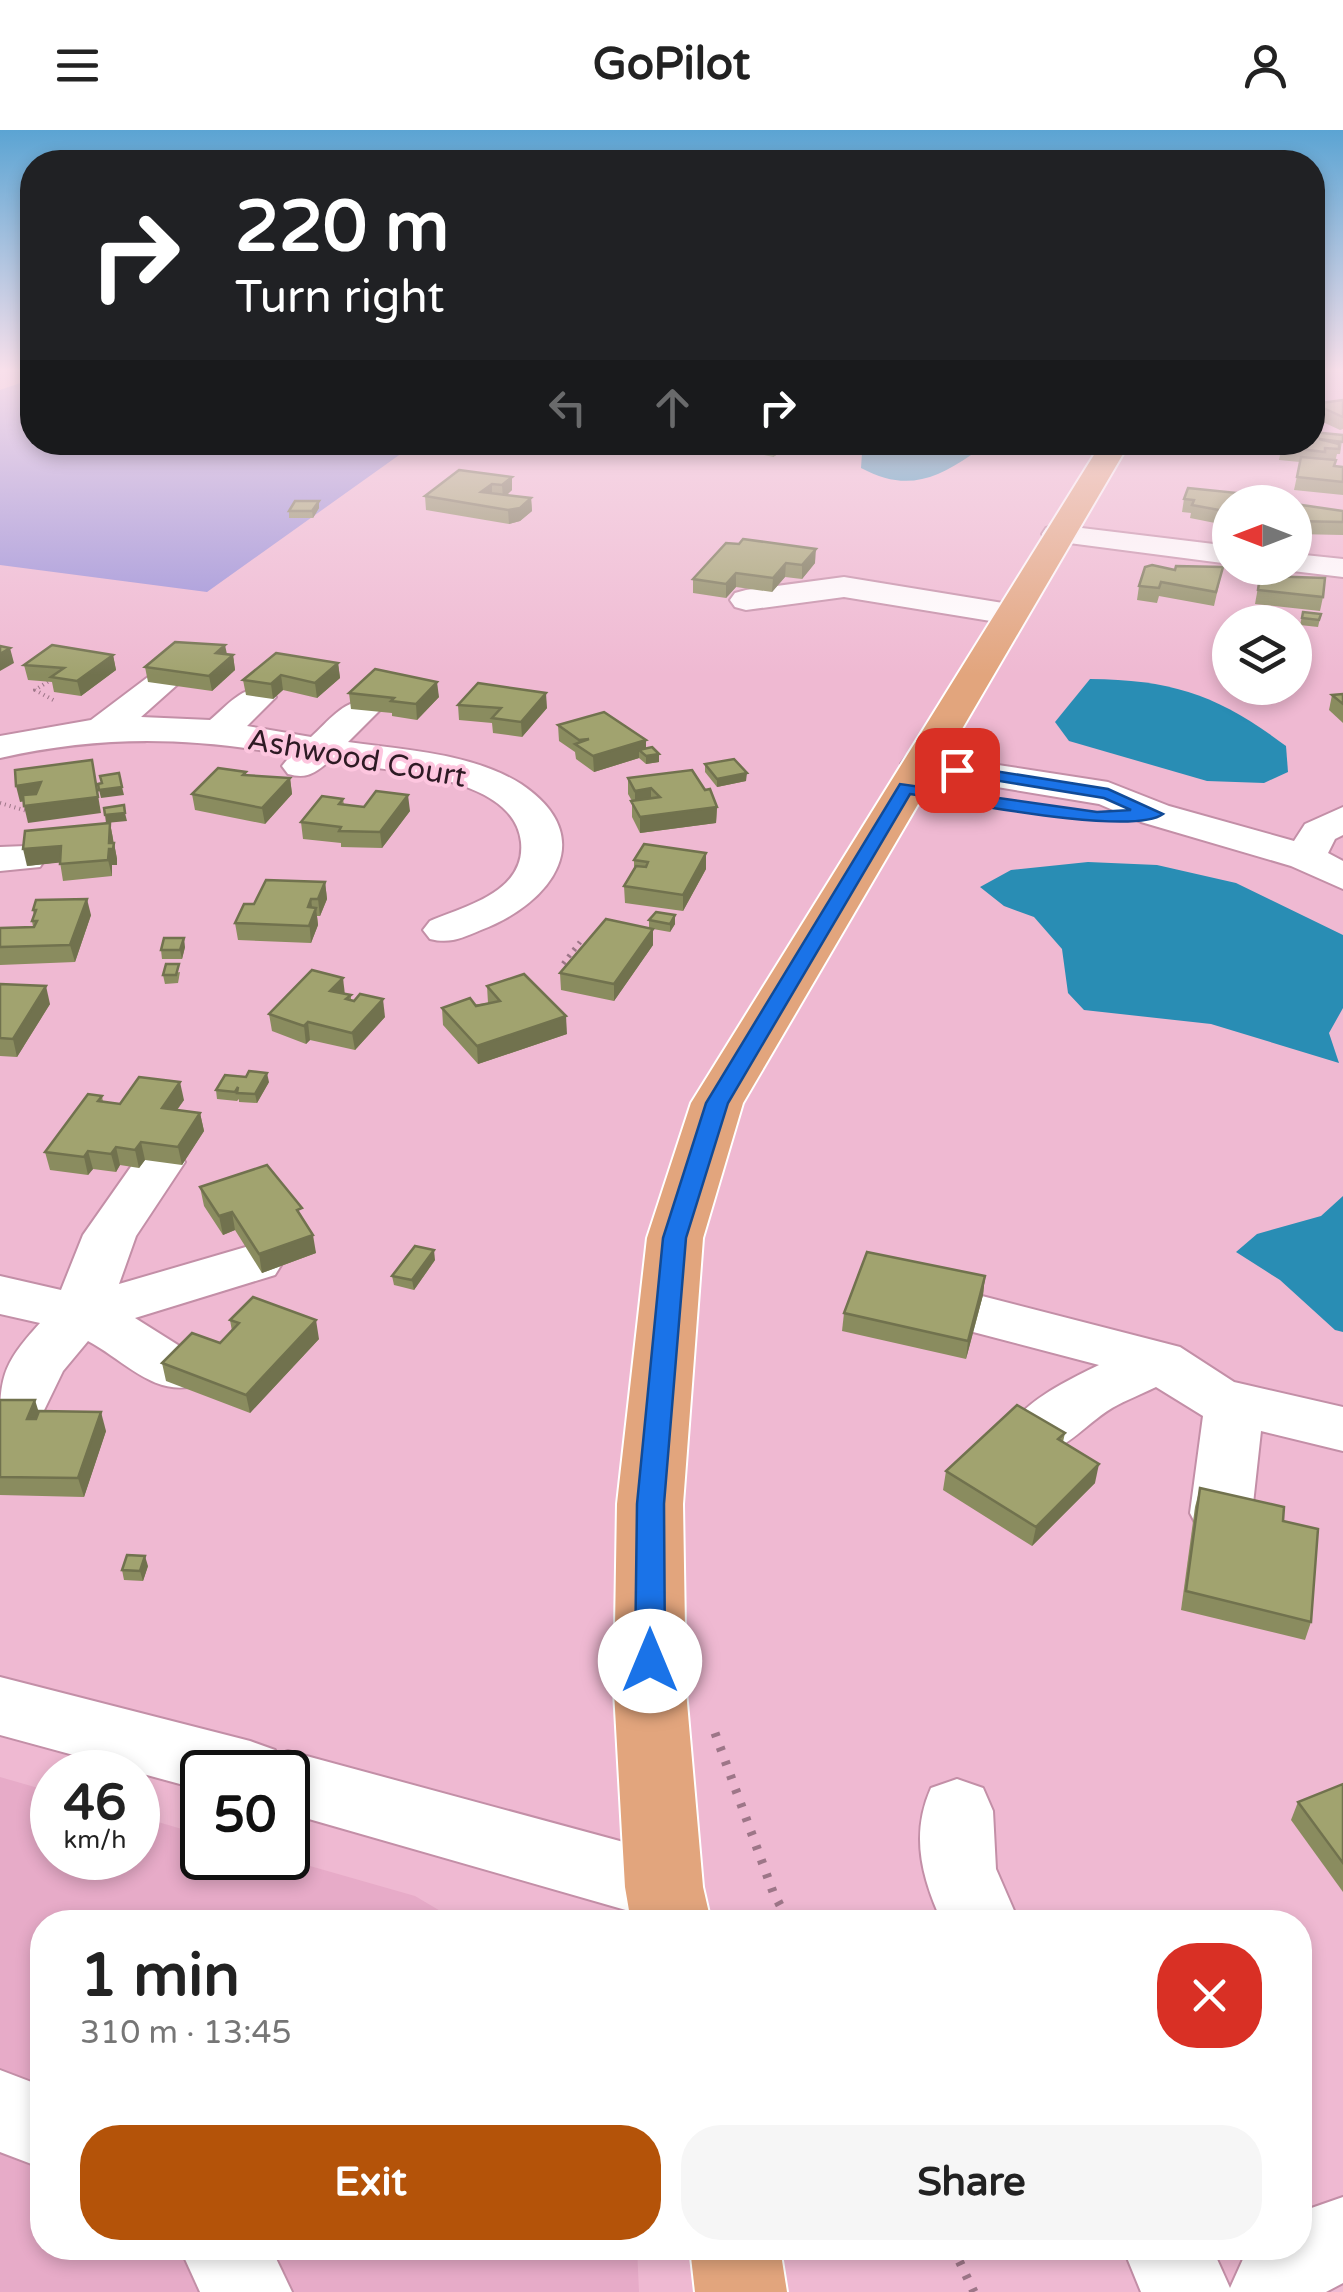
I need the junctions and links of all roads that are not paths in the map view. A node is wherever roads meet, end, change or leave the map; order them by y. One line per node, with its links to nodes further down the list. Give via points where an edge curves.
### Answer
1 (1096, 473): 2 (main road)
2 (1057, 534): 3 (street); 7 (main road)
3 (1212, 553)
4 (1312, 564): 5 (street)
5 (1343, 568)
6 (746, 600): 7 (street, via 844,587)
7 (1010, 614): 16 (main road)
8 (160, 684): 12 (street)
9 (54, 690): 15 (street, via 30,729)
10 (258, 697): 13 (street)
11 (362, 710): 14 (street)
12 (99, 732): 13 (street, Ashwood Court); 15 (street, Ashwood Court)
13 (217, 734): 14 (street, Ashwood Court)
14 (318, 749): 17 (street); 21 (street, Ashwood Court, via 456,772 490,783 534,816 543,857 533,878 512,900)
15 (20, 763)
16 (912, 776): 19 (street, via 1097,817 1154,814); 38 (main road, via 717,1103 675,1238 650,1504 650,1691)
17 (275, 792)
18 (1343, 819): 19 (street, via 1319,832)
19 (1305, 858): 20 (street)
20 (1343, 878)
21 (445, 930)
22 (160, 1162): 25 (street, via 110,1235)
23 (256, 1262): 25 (street)
24 (0, 1295): 25 (street)
25 (80, 1313): 28 (street); 30 (street, via 38,1362)
26 (978, 1314): 27 (street)
27 (1160, 1361): 29 (street); 32 (street, via 1092,1393)
28 (177, 1371)
29 (1234, 1403): 31 (street); 33 (street)
30 (12, 1418)
31 (1343, 1429)
32 (1034, 1436)
33 (1221, 1513)
34 (0, 1706): 35 (street)
35 (180, 1754)
36 (310, 1789): 38 (street)
37 (956, 1811): 39 (street, via 959,1882)
38 (668, 1904)
39 (974, 1910)
40 (0, 2111): 41 (street)
41 (30, 2122)
42 (1343, 2240): 43 (street)
43 (1312, 2248)
44 (230, 2260): 48 (street)
45 (737, 2260): 49 (main road)
46 (1172, 2260): 50 (street)
47 (1297, 2260): 51 (street)
48 (248, 2292)
49 (741, 2292)
50 (1188, 2292)
51 (1272, 2292)

